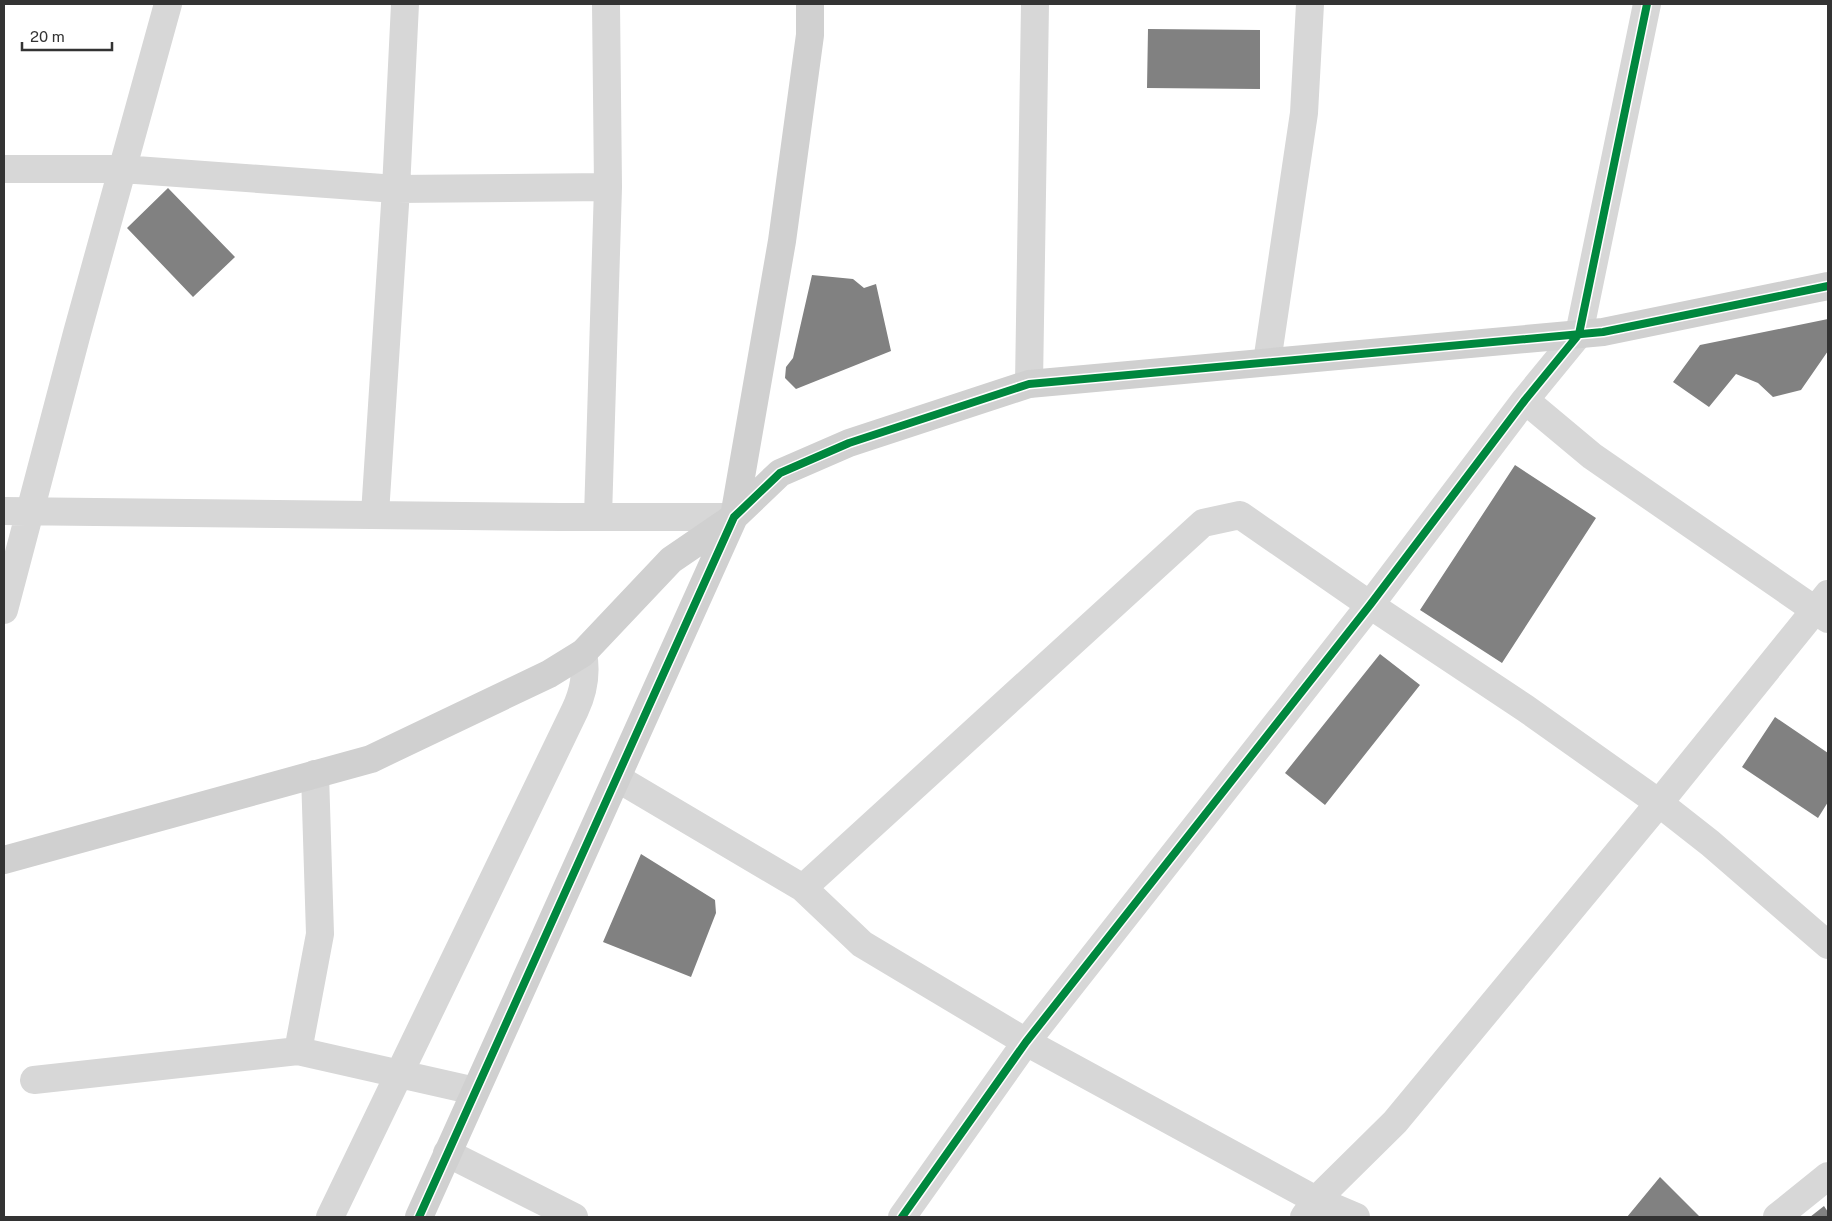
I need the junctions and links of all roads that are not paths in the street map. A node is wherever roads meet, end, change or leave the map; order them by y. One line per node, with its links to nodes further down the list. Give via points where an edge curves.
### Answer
1 (168, 4): 9 (street)
2 (405, 4): 11 (street)
3 (606, 4): 10 (street)
4 (810, 4): 20 (street, via 810,35 782,241)
5 (1035, 4): 15 (street)
6 (1310, 4): 14 (street, via 1304,113)
7 (1646, 4): 13 (street)
8 (4, 169): 9 (street)
9 (122, 169): 11 (street); 17 (street)
10 (608, 188): 11 (street); 19 (street)
11 (396, 189): 18 (street)
12 (1828, 286): 13 (street)
13 (1580, 334): 14 (street); 16 (street)
14 (1267, 362): 15 (street)
15 (1029, 384): 20 (street, via 849,443 780,473)
16 (1525, 400): 21 (street); 22 (street, via 1592,456)
17 (17, 510): 18 (street); 23 (street)
18 (375, 514): 19 (street)
19 (598, 517): 20 (street)
20 (734, 517): 24 (street, via 670,560); 26 (street)
21 (1370, 605): 27 (street); 29 (street, via 1240,515 1203,523); 31 (street)
22 (1824, 608): 27 (street)
23 (4, 610)
24 (583, 653): 25 (street, via 549,674 371,759); 33 (street, via 586,676 582,694)
25 (315, 774): 28 (street); 32 (street, via 320,934)
26 (617, 778): 29 (street); 35 (street)
27 (1660, 803): 30 (street); 38 (street, via 1395,1122)
28 (4, 860)
29 (803, 888): 31 (street, via 862,944)
30 (1828, 945)
31 (1026, 1042): 38 (street); 42 (street)
32 (298, 1051): 33 (street); 34 (street)
33 (399, 1075): 35 (street); 39 (street)
34 (34, 1080)
35 (475, 1091): 36 (street)
36 (448, 1153): 40 (street); 41 (street)
37 (1828, 1176): 44 (street)
38 (1310, 1209): 43 (street)
39 (330, 1217)
40 (418, 1217)
41 (574, 1217)
42 (902, 1217)
43 (1356, 1217)
44 (1777, 1217)

